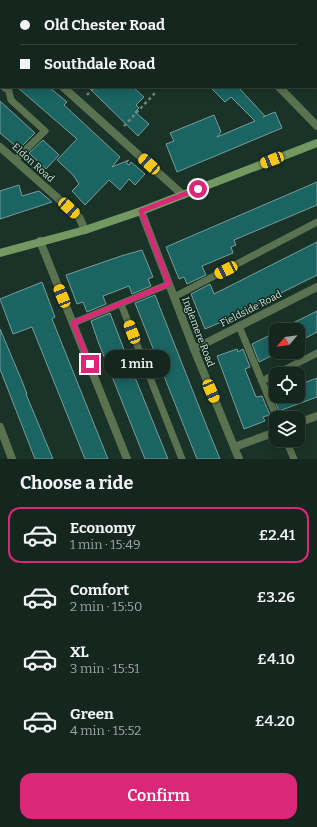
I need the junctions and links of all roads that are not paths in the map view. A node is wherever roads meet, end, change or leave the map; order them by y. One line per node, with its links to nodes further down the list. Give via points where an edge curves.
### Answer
1 (5, 88): 7 (lane, via 9,91 11,100 45,131)
2 (64, 88): 8 (street)
3 (280, 88): 4 (street)
4 (317, 126)
5 (317, 143): 8 (main road)
6 (0, 147): 7 (street, Eldon Road)
7 (15, 160): 11 (street, Eldon Road, via 79,217)
8 (183, 195): 9 (main road)
9 (141, 211): 11 (main road); 14 (street, Inglemere Road)
10 (317, 222): 16 (lane)
11 (85, 230): 12 (main road)
12 (40, 241): 13 (main road); 18 (street)
13 (0, 252)
14 (169, 284): 16 (street, Inglemere Road); 17 (lane)
15 (317, 287): 19 (street, Fieldside Road)
16 (174, 297): 20 (street, Inglemere Road)
17 (121, 304): 18 (lane); 34 (lane)
18 (73, 323): 33 (street)
19 (239, 326): 20 (street, Fieldside Road); 24 (lane)
20 (194, 349): 30 (street, Inglemere Road)
21 (317, 353): 22 (lane)
22 (290, 367)
23 (269, 378): 24 (lane)
24 (262, 381): 25 (lane)
25 (274, 411)
26 (317, 416): 27 (street)
27 (305, 420)
28 (0, 426): 32 (street)
29 (269, 434): 30 (street)
30 (234, 447): 35 (street, Inglemere Road)
31 (289, 447): 36 (lane)
32 (12, 459)
33 (127, 459)
34 (182, 459)
35 (239, 459)
36 (294, 459)

